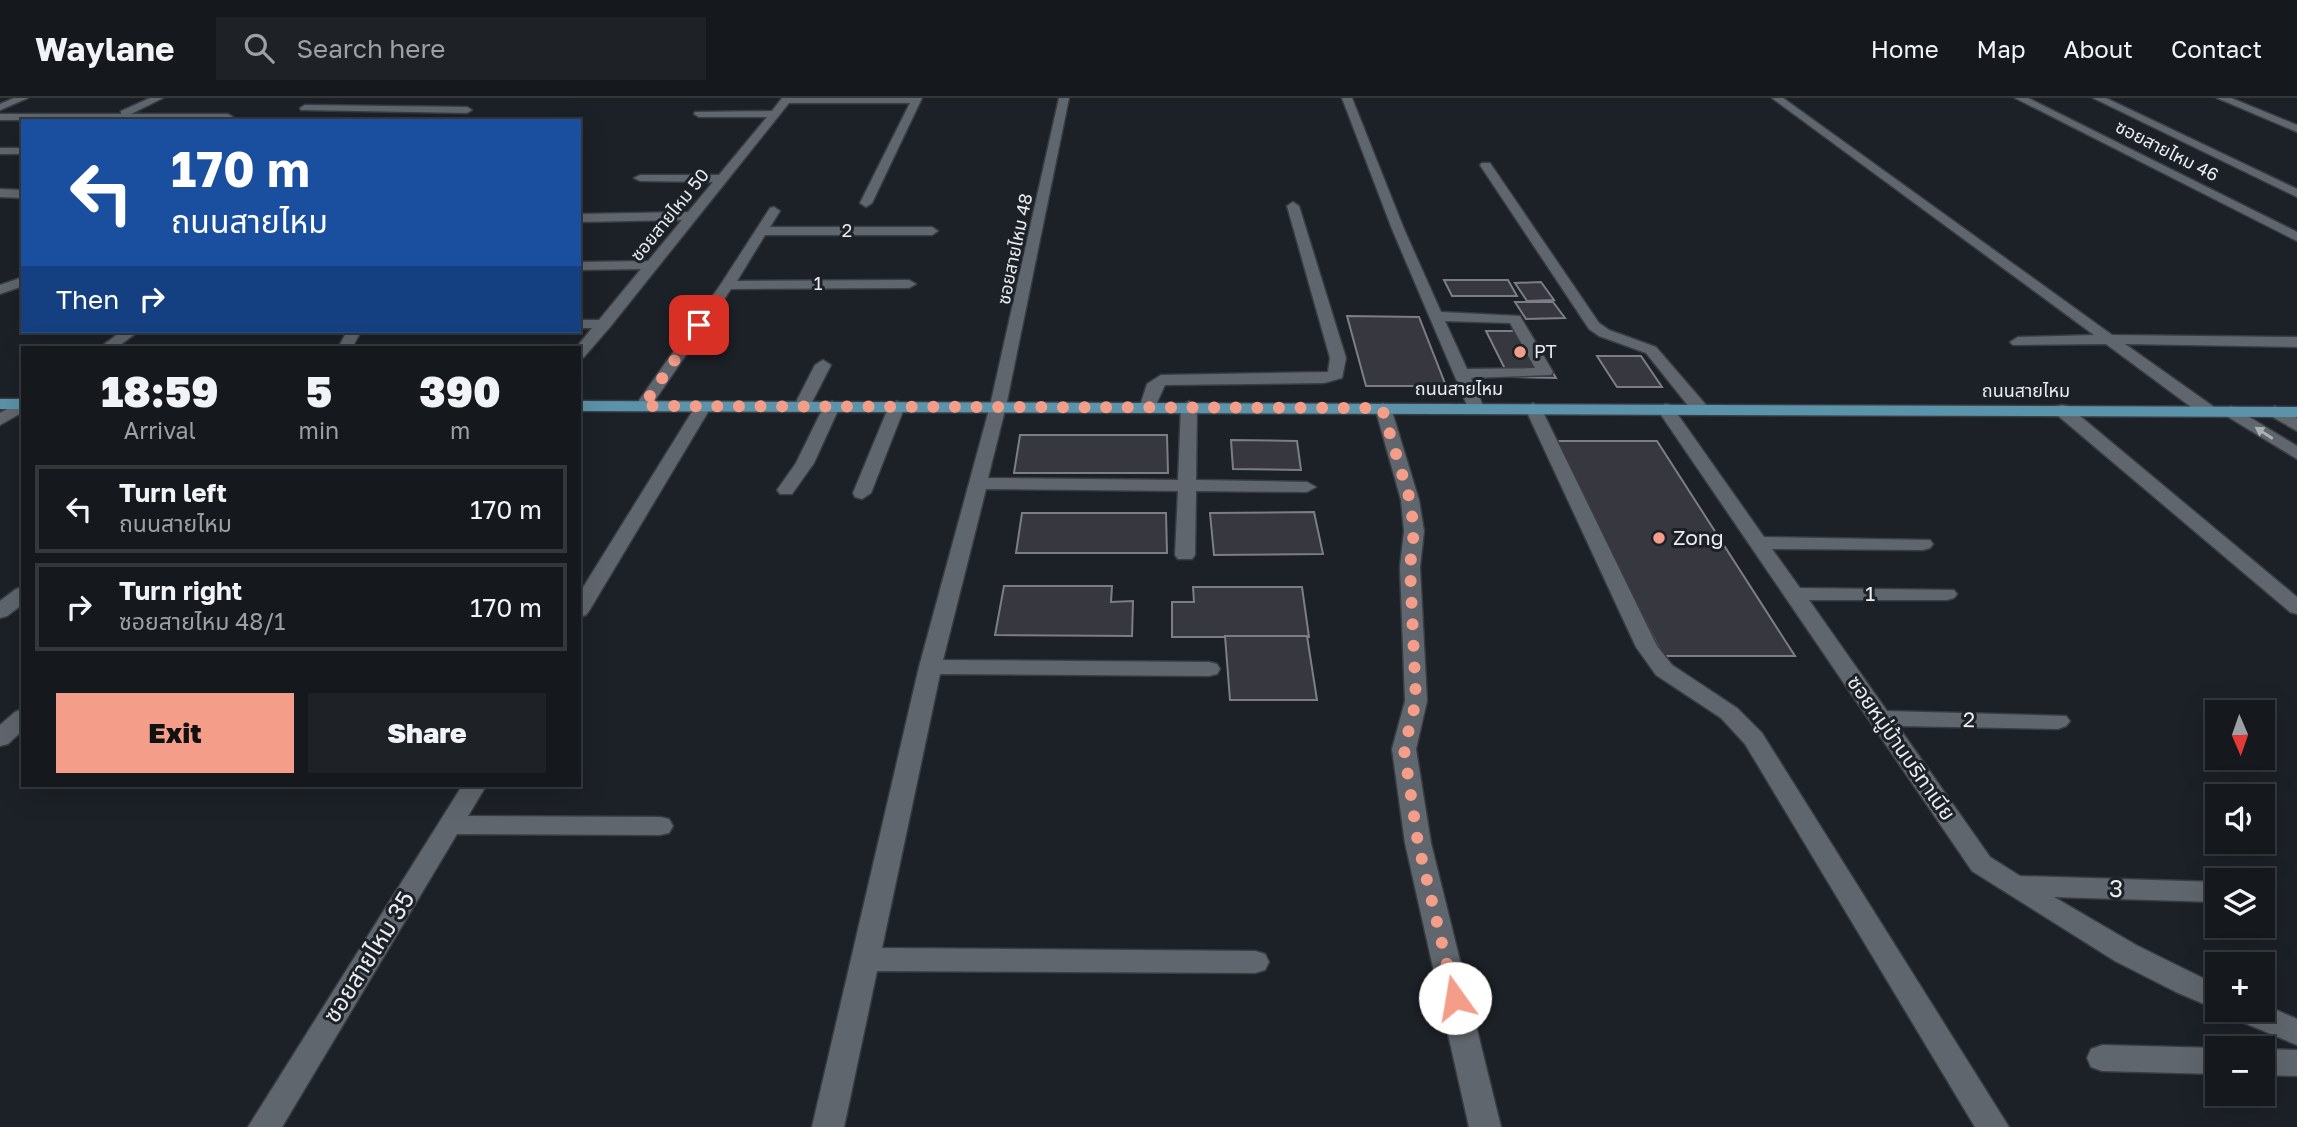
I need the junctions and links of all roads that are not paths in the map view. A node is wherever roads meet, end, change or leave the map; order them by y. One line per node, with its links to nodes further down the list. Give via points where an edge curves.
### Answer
1 (23, 98): 11 (street)
2 (158, 98): 16 (street)
3 (1064, 98): 60 (street, ซอยสายไหม 48)
4 (1347, 98): 42 (street)
5 (1777, 98): 46 (street)
6 (2020, 98): 35 (street, ซอยสายไหม 46)
7 (2098, 98): 26 (street)
8 (2222, 98): 19 (street)
9 (787, 99): 10 (street); 14 (street, ซอยสายไหม 50)
10 (917, 99): 28 (street)
11 (0, 107)
12 (305, 108): 18 (street, via 472,106)
13 (699, 114): 14 (street)
14 (775, 114): 24 (street, ซอยสายไหม 50)
15 (0, 117): 16 (street)
16 (117, 117): 17 (street)
17 (228, 117)
18 (453, 119)
19 (2297, 129)
20 (0, 151): 21 (street)
21 (21, 151)
22 (1486, 165): 69 (street, via 1585,316 1604,333 1651,350)
23 (640, 178): 24 (street)
24 (723, 178): 31 (street, ซอยสายไหม 50)
25 (0, 193): 27 (street)
26 (2297, 193)
27 (21, 194)
28 (866, 203)
29 (1293, 206): 61 (street, via 1338,358 1336,375 1161,380 1155,384)
30 (774, 211): 34 (street)
31 (692, 216): 32 (street); 36 (street, ซอยสายไหม 50)
32 (581, 218)
33 (932, 230): 34 (street, 2)
34 (762, 231): 40 (street)
35 (2297, 237)
36 (653, 265): 37 (street); 44 (street, ซอยสายไหม 50)
37 (581, 266)
38 (21, 282): 41 (street)
39 (909, 284): 40 (street, 1)
40 (727, 285): 56 (street)
41 (0, 290)
42 (1436, 316): 52 (street); 52 (street, via 1515,318 1545,372)
43 (581, 324): 44 (street)
44 (605, 324): 50 (street, ซอยสายไหม 50)
45 (129, 333): 49 (street)
46 (2110, 339): 47 (street); 48 (street); 71 (street)
47 (2018, 342)
48 (2297, 342)
49 (109, 346)
50 (581, 352)
51 (823, 365): 57 (street)
52 (1461, 374): 66 (street)
53 (0, 404): 54 (main road)
54 (21, 405)
55 (21, 406): 75 (street)
56 (643, 406): 63 (main road, ถนนสายไหม); 64 (main road, ถนนสายไหม)
57 (802, 406): 58 (main road, ถนนสายไหม); 63 (main road, ถนนสายไหม)
58 (832, 406): 59 (main road, ถนนสายไหม); 81 (street, via 805,463)
59 (897, 406): 60 (main road, ถนนสายไหม); 82 (street)
60 (998, 406): 61 (main road, ถนนสายไหม); 78 (street, ซอยสายไหม 48)
61 (1148, 406): 62 (main road, ถนนสายไหม)
62 (1189, 406): 65 (main road, ถนนสายไหม); 79 (street)
63 (703, 407): 89 (street)
64 (581, 408)
65 (1382, 408): 66 (main road, ถนนสายไหม); 114 (street, via 1410,500 1414,531 1410,567 1416,701 1404,749 1418,843)
66 (1476, 408): 67 (main road, ถนนสายไหม)
67 (1533, 408): 68 (main road, ถนนสายไหม); 115 (street, via 1647,647 1664,670 1729,713 1754,739)
68 (1665, 409): 69 (main road, ถนนสายไหม); 83 (street, ซอยหมู่บ้านบริทาเนีย)
69 (1700, 409): 70 (main road, ถนนสายไหม)
70 (2062, 410): 71 (main road, ถนนสายไหม); 90 (street)
71 (2208, 411): 72 (main road, ถนนสายไหม)
72 (2231, 411): 73 (main road, ถนนสายไหม); 77 (street, one-way to 72)
73 (2275, 411): 74 (main road, ถนนสายไหม); 76 (street)
74 (2297, 412)
75 (0, 420)
76 (2297, 426)
77 (2297, 454)
78 (980, 483): 79 (street); 92 (street, ซอยสายไหม 48)
79 (1188, 486): 80 (street); 85 (street)
80 (1307, 487)
81 (786, 489)
82 (862, 492)
83 (1757, 543): 84 (street); 86 (street, ซอยหมู่บ้านบริทาเนีย)
84 (1923, 544)
85 (1185, 555)
86 (1793, 594): 87 (street, 1); 95 (street, ซอยหมู่บ้านบริทาเนีย)
87 (1947, 594)
88 (21, 595): 91 (street)
89 (581, 608)
90 (2297, 608)
91 (0, 612)
92 (930, 667): 93 (street); 103 (street, ซอยสายไหม 48)
93 (1209, 669)
94 (21, 719): 97 (street)
95 (1880, 719): 96 (street, 2); 101 (street, ซอยหมู่บ้านบริทาเนีย, via 1982,863)
96 (2058, 721)
97 (0, 738)
98 (473, 787): 99 (street, ซอยสายไหม 35)
99 (450, 825): 100 (street); 112 (street, ซอยสายไหม 35)
100 (660, 826)
101 (2016, 886): 102 (street, 3); 105 (street, ซอยหมู่บ้านบริทาเนีย, via 2160,973)
102 (2205, 892)
103 (864, 959): 104 (street); 113 (street, ซอยสายไหม 48)
104 (1255, 962)
105 (2205, 993)
106 (2273, 1022): 107 (street)
107 (2297, 1032)
108 (2102, 1058): 109 (street)
109 (2205, 1061)
110 (2275, 1062): 111 (street)
111 (2297, 1063)
112 (264, 1127)
113 (828, 1127)
114 (1485, 1127)
115 (1993, 1127)

